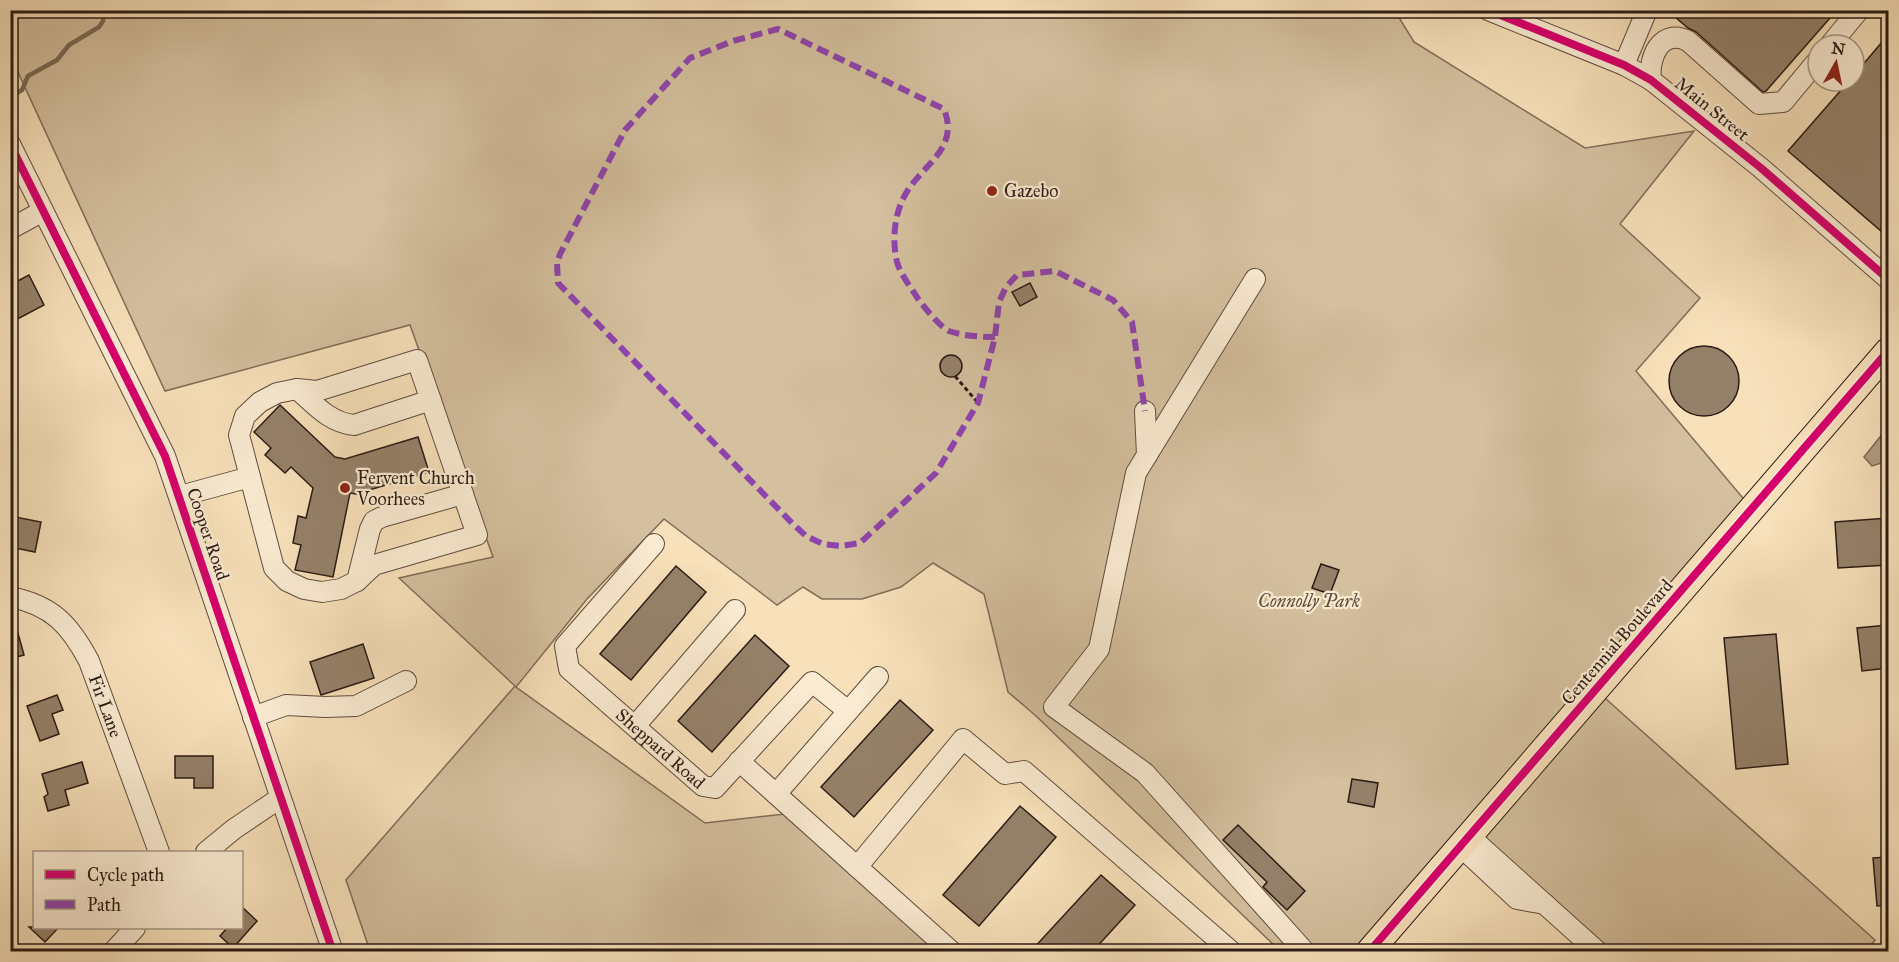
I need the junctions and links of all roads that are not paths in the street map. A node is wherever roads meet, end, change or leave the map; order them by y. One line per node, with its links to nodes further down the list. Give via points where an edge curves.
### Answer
1 (1488, 10): 5 (street, Main Street)
2 (1647, 10): 5 (street)
3 (1859, 10): 4 (street)
4 (1840, 33)
5 (1624, 65): 7 (street, Main Street)
6 (1806, 74): 7 (street, Main Street, via 1783,102 1759,104 1688,41 1673,37 1656,49)
7 (1651, 80): 12 (street, Main Street, via 1761,168)
8 (10, 144): 9 (street, Cooper Road)
9 (43, 211): 10 (street); 20 (street, Cooper Road, via 165,456)
10 (10, 229)
11 (1255, 279): 17 (street)
12 (1888, 279)
13 (1888, 351): 33 (main road, Centennial Boulevard)
14 (297, 389): 15 (street, via 334,421 354,425); 15 (street, via 317,392 417,360); 18 (street, via 277,393 245,416 239,435)
15 (431, 400): 19 (street)
16 (1145, 411): 17 (street)
17 (1147, 455): 42 (street, via 1136,473 1099,649 1054,707 1145,773)
18 (250, 477): 20 (street); 22 (street, via 274,568 304,590 341,589)
19 (463, 494): 22 (street, via 374,521); 22 (street, via 477,535 374,565)
20 (180, 496): 28 (street, Cooper Road)
21 (654, 544): 29 (street, Sheppard Road, via 565,646 568,669)
22 (357, 581)
23 (10, 597): 34 (street, Fir Lane, via 44,607 76,637 89,661)
24 (735, 610): 29 (street)
25 (878, 677): 27 (street)
26 (406, 681): 28 (street, via 356,706 286,705)
27 (848, 711): 30 (street, via 812,682); 31 (street)
28 (254, 717): 32 (street, Cooper Road)
29 (635, 726): 30 (street, Sheppard Road, via 703,786 715,788)
30 (739, 762): 31 (street)
31 (776, 794): 36 (street)
32 (280, 798): 35 (street); 39 (street, Cooper Road)
33 (1464, 841): 43 (main road, Centennial Boulevard); 44 (street, via 1517,899 1545,904)
34 (159, 851)
35 (207, 851)
36 (857, 867): 40 (street); 41 (street, via 963,740 1005,774 1024,771)
37 (133, 929): 38 (street)
38 (113, 951)
39 (333, 951)
40 (952, 951)
41 (1232, 951)
42 (1305, 951)
43 (1369, 951)
44 (1598, 951)

